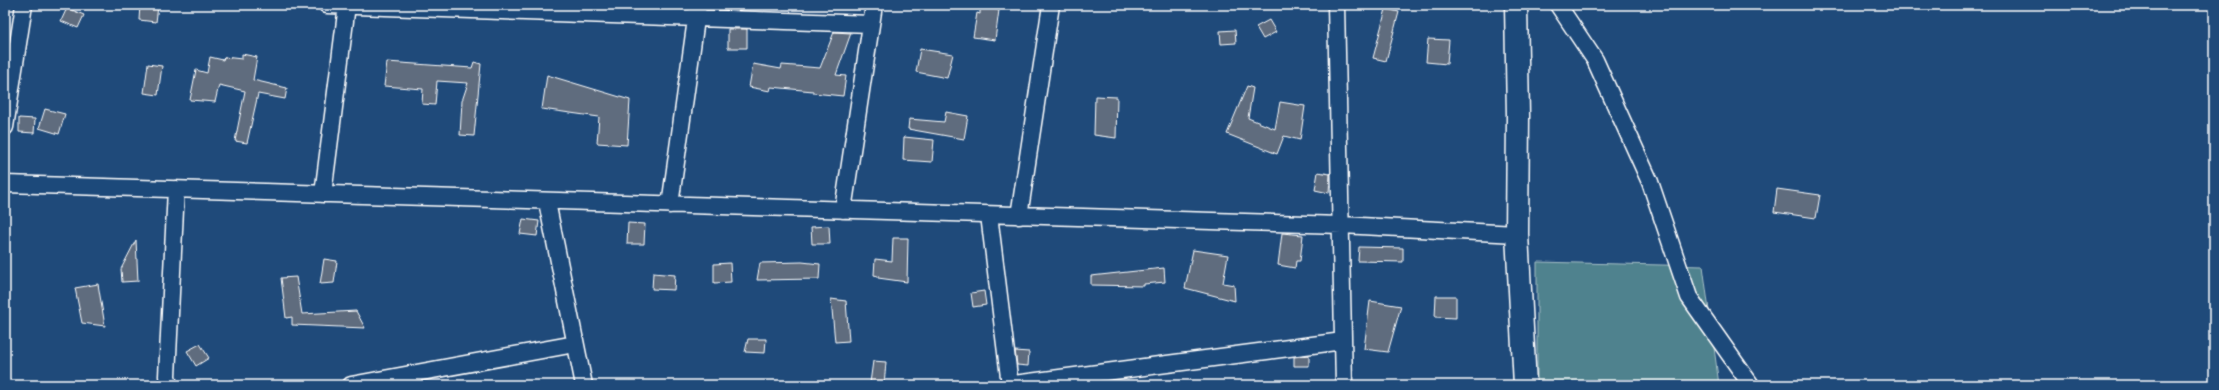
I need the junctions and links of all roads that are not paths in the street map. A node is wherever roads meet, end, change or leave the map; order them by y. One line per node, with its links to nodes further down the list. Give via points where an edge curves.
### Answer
1 (24, 5): 12 (street)
2 (328, 5): 8 (street)
3 (874, 5): 11 (street)
4 (1051, 5): 20 (street)
5 (1336, 5): 21 (street)
6 (1516, 5): 22 (main road)
7 (1558, 5): 31 (street, via 1595,60 1650,182 1689,297)
8 (347, 6): 9 (street); 15 (street)
9 (513, 9): 10 (street)
10 (697, 11): 11 (street); 17 (street)
11 (871, 24): 18 (street)
12 (5, 127)
13 (5, 184): 14 (street)
14 (176, 189): 15 (street); 25 (street, via 167,376)
15 (323, 194): 16 (street)
16 (547, 202): 17 (street); 24 (street)
17 (670, 205): 18 (street)
18 (843, 210): 19 (street)
19 (989, 215): 20 (street); 28 (street)
20 (1019, 216): 21 (street)
21 (1341, 225): 22 (street); 23 (street)
22 (1517, 234): 30 (main road)
23 (1343, 341): 28 (street); 29 (street)
24 (576, 344): 26 (street); 27 (street)
25 (169, 385)
26 (351, 385)
27 (584, 385)
28 (1009, 385)
29 (1344, 385)
30 (1525, 385)
31 (1751, 385)

